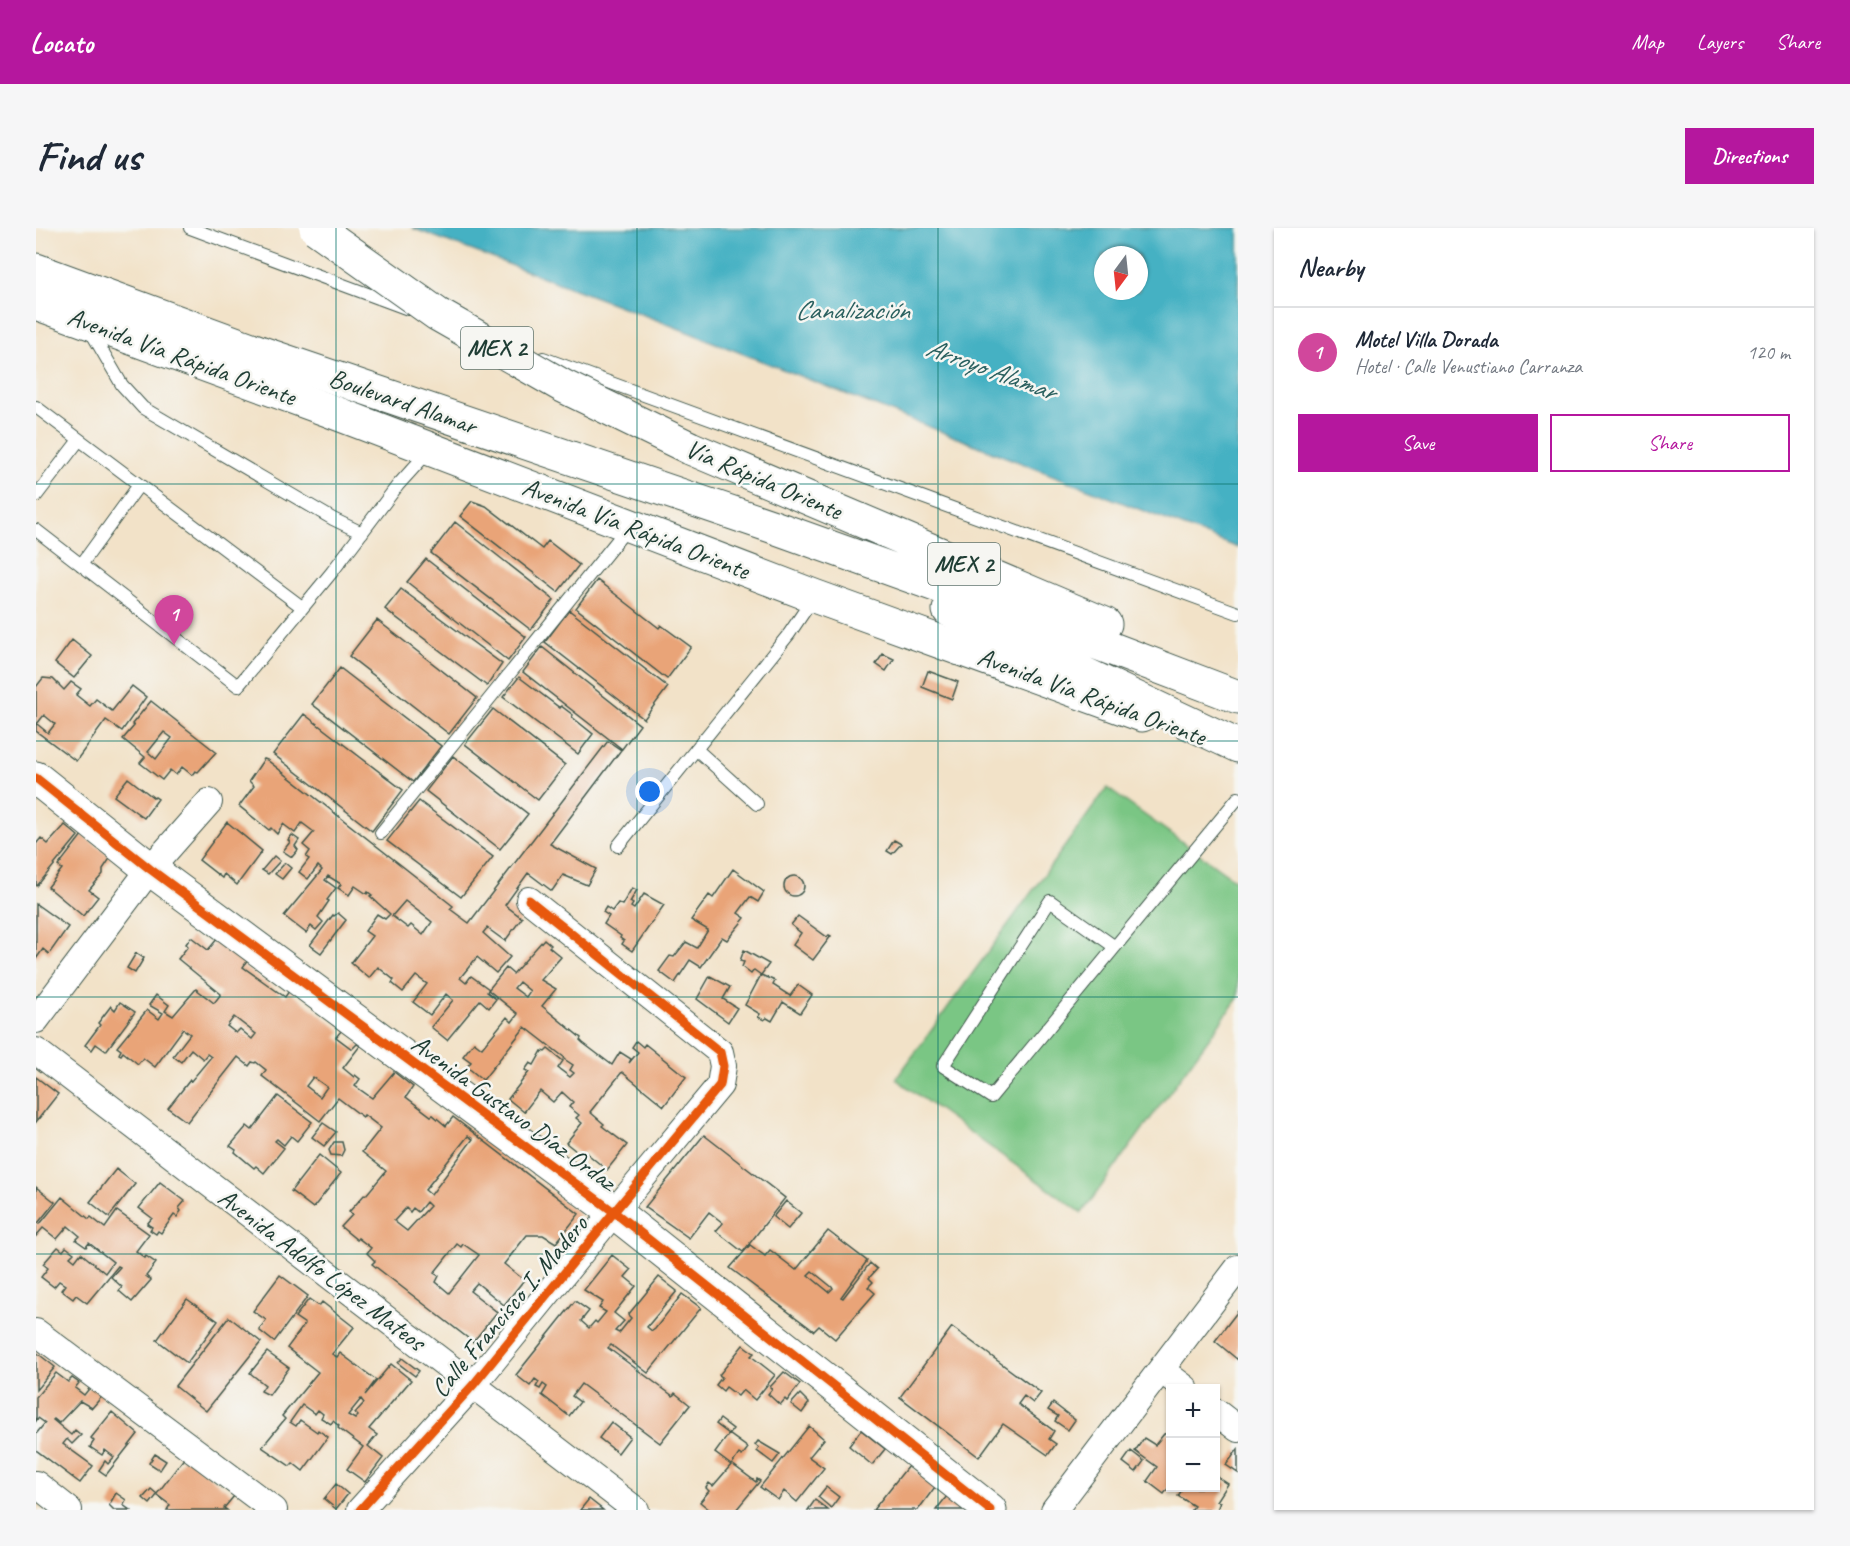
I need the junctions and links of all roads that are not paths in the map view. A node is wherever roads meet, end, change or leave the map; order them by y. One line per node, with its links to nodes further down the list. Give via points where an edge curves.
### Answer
1 (190, 228): 20 (lane)
2 (316, 228): 21 (main road, Vía Rápida Oriente / MEX 2, bridge, via 437,314 562,386 690,448)
3 (36, 270): 7 (main road, Boulevard Alamar)
4 (36, 293): 7 (main road)
5 (36, 303): 6 (main road, Avenida Vía Rápida Oriente)
6 (85, 321): 10 (main road, Avenida Vía Rápida Oriente); 16 (lane, via 117,377 143,408)
7 (262, 353): 14 (main road, Boulevard Alamar)
8 (36, 407): 9 (lane)
9 (79, 440): 11 (lane); 12 (lane)
10 (430, 450): 13 (main road, Avenida Vía Rápida Oriente); 16 (lane, via 398,484)
11 (139, 485): 17 (lane); 19 (lane)
12 (36, 496)
13 (629, 525): 18 (main road, Avenida Vía Rápida Oriente); 29 (lane)
14 (771, 526): 22 (main road); 23 (main road)
15 (36, 530): 17 (lane)
16 (362, 533): 19 (lane)
17 (81, 565): 19 (lane, via 238,686)
18 (814, 596): 23 (main road, Avenida Vía Rápida Oriente); 24 (lane, via 789,634)
19 (302, 607)
20 (1238, 613)
21 (1238, 681)
22 (1238, 697)
23 (1238, 748)
24 (696, 749): 28 (lane); 30 (lane)
25 (36, 778): 31 (main road, Avenida Gustavo Díaz Ordaz)
26 (1238, 798): 33 (lane)
27 (209, 802): 31 (street)
28 (757, 804)
29 (381, 833)
30 (618, 846)
31 (150, 869): 34 (street); 36 (main road, Avenida Gustavo Díaz Ordaz)
32 (529, 900): 36 (street, Calle Francisco I. Madero, via 720,1052 720,1085)
33 (1115, 947): 33 (lane, via 1050,901 943,1066 991,1097)
34 (36, 1020)
35 (36, 1051): 40 (street, Avenida Adolfo López Mateos)
36 (614, 1212): 40 (street, Calle Francisco I. Madero); 49 (main road, Avenida Gustavo Díaz Ordaz)
37 (1238, 1268): 39 (street)
38 (36, 1332): 46 (street)
39 (1161, 1370): 41 (street); 50 (street)
40 (474, 1384): 47 (street, Calle Francisco I. Madero); 48 (street, Avenida Adolfo López Mateos)
41 (1179, 1384)
42 (1220, 1416): 43 (street)
43 (1238, 1429)
44 (36, 1484): 45 (street)
45 (69, 1510)
46 (274, 1510)
47 (360, 1510)
48 (636, 1510)
49 (990, 1510)
50 (1054, 1510)

